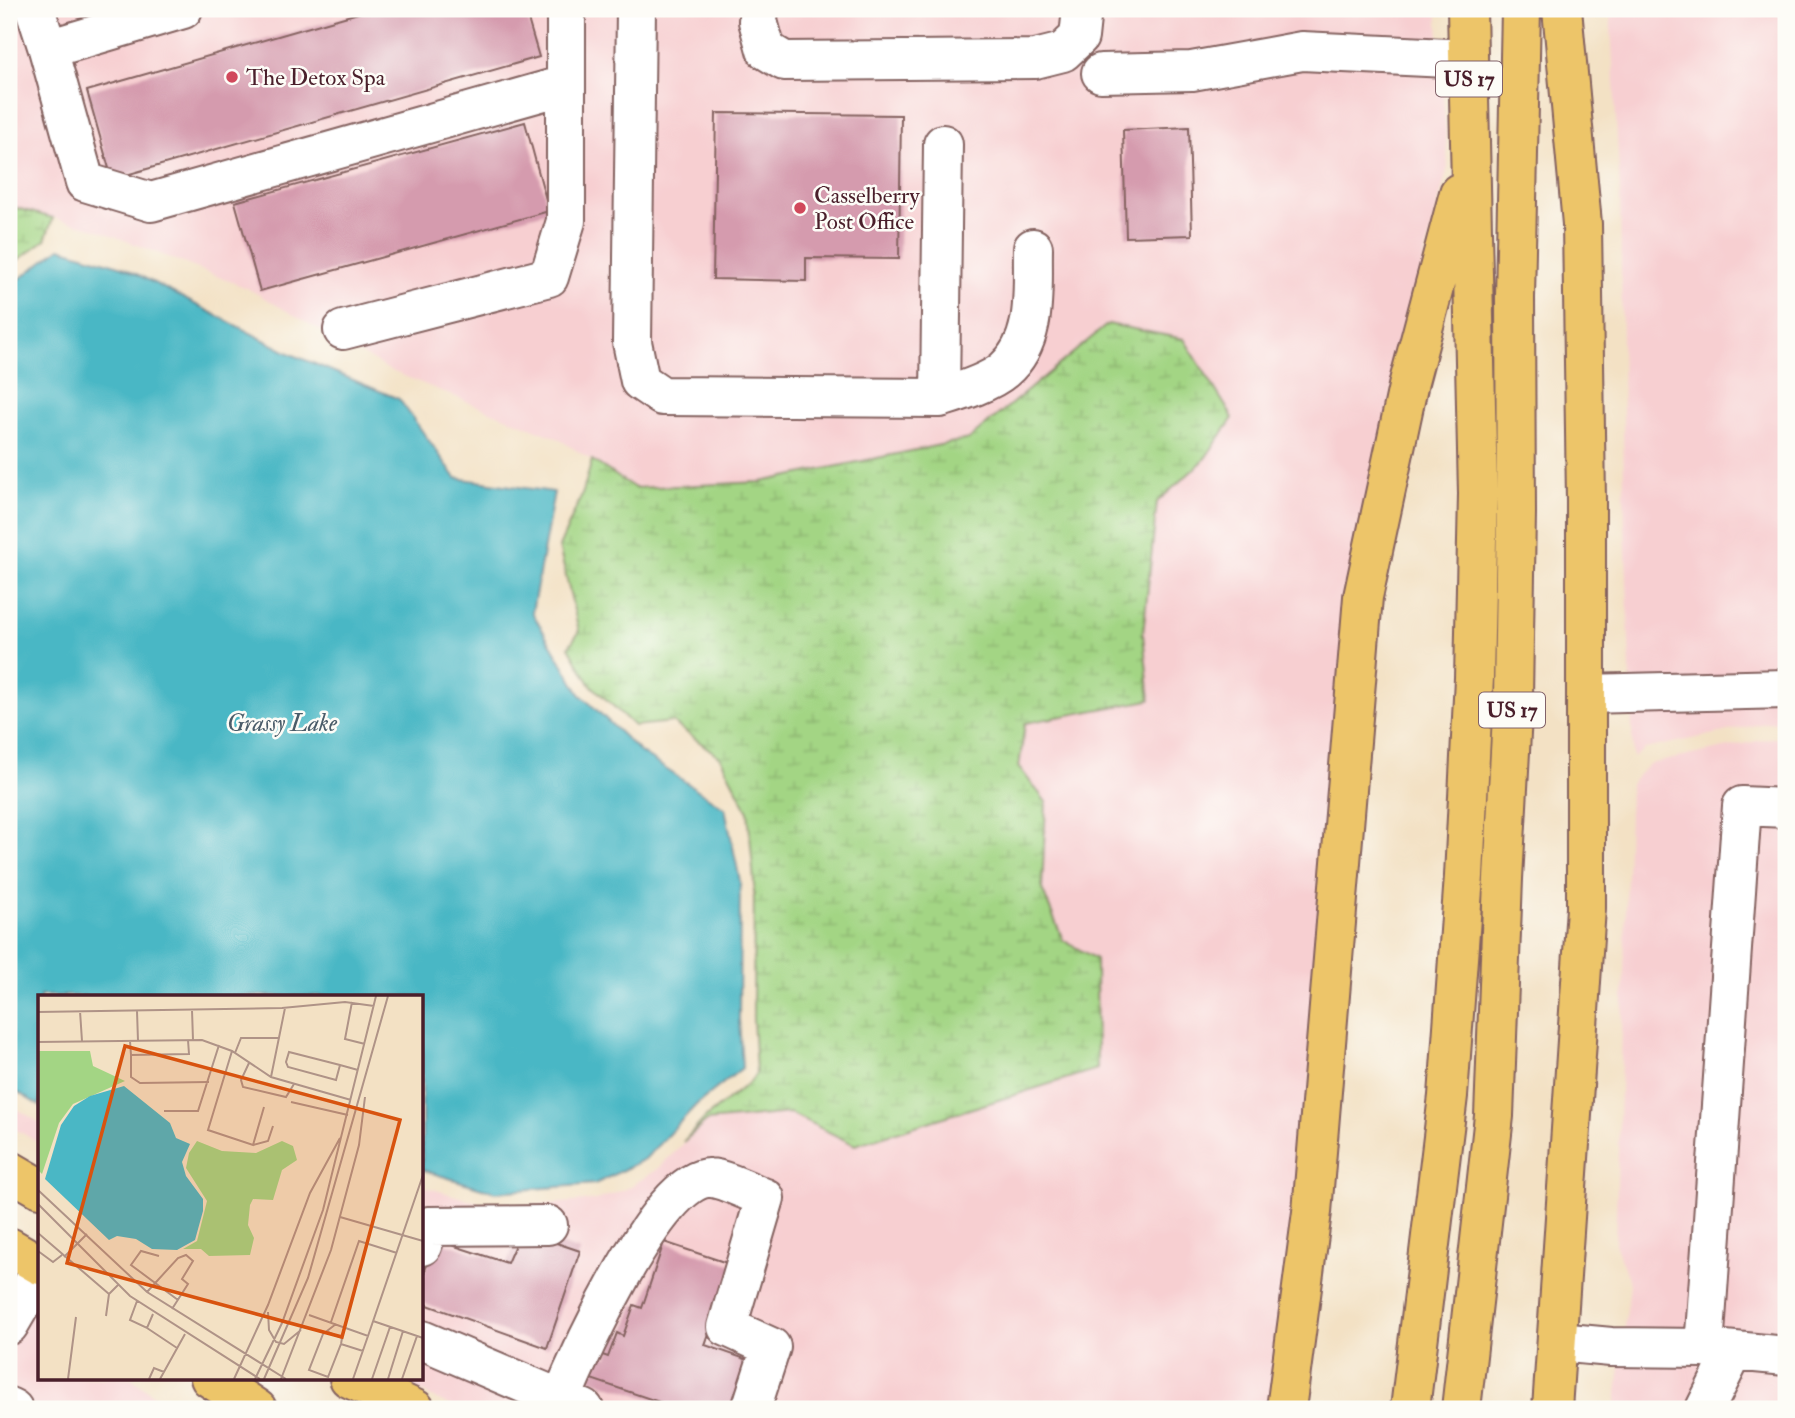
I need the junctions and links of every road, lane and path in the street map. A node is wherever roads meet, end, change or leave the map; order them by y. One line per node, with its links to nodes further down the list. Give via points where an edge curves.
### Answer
1 (35, 9): 10 (lane)
2 (183, 9): 10 (lane)
3 (566, 9): 13 (lane)
4 (636, 9): 18 (lane, via 632,342 640,381 662,396)
5 (759, 9): 6 (lane, via 766,50 784,61 1035,60 1063,52 1079,37)
6 (1082, 9)
7 (1467, 9): 11 (main road, US 17)
8 (1521, 9): 45 (main road, US 17, via 1513,696 1494,1116)
9 (1562, 9): 20 (main road, via 1582,224)
10 (48, 49): 13 (lane, via 85,182 151,202)
11 (1468, 59): 12 (lane, via 1302,51 1192,71); 15 (main road, US 17)
12 (1101, 73)
13 (565, 85): 17 (lane, via 566,221 549,277)
14 (943, 144): 18 (lane)
15 (1470, 150): 32 (main road, via 1409,382 1363,597 1311,1212); 44 (main road, US 17, via 1478,494 1474,678 1448,1096)
16 (1033, 248): 18 (lane, via 1031,323 1021,347 1004,370)
17 (344, 330)
18 (940, 398)
19 (1786, 689): 20 (lane)
20 (1586, 694): 31 (main road, via 1586,908)
21 (1786, 808): 33 (lane, via 1742,806)
22 (9, 1170): 23 (main road)
23 (38, 1187)
24 (548, 1225): 25 (lane, via 429,1226)
25 (424, 1240)
26 (9, 1247): 27 (main road)
27 (38, 1264)
28 (38, 1275): 29 (lane)
29 (9, 1325)
30 (424, 1341): 37 (lane)
31 (1558, 1342): 33 (lane); 38 (main road)
32 (1294, 1346): 42 (main road); 43 (main road)
33 (1719, 1349): 34 (lane); 46 (lane)
34 (1786, 1356)
35 (213, 1380): 39 (main road)
36 (353, 1380): 40 (main road)
37 (567, 1406): 41 (lane, via 571,1372 624,1270 666,1205 691,1183 710,1178 765,1198 727,1327 771,1347)
38 (1552, 1407)
39 (257, 1409)
40 (415, 1409)
41 (751, 1409)
42 (1286, 1409)
43 (1307, 1409)
44 (1410, 1409)
45 (1461, 1409)
46 (1705, 1409)

